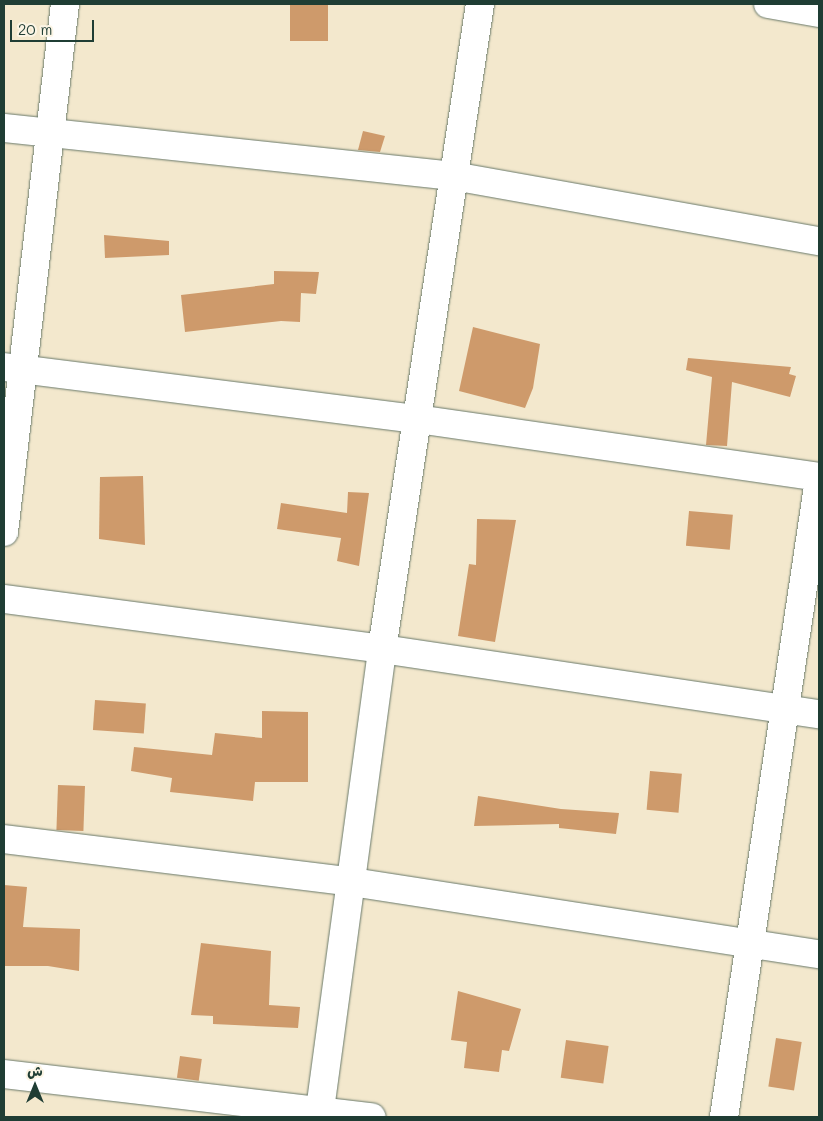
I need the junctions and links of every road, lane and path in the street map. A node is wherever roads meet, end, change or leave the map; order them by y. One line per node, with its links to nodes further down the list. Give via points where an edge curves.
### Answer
1 (65, 4): 6 (street)
2 (480, 4): 7 (street)
3 (768, 4): 4 (street)
4 (819, 13)
5 (4, 128): 6 (street)
6 (49, 133): 7 (street); 9 (street)
7 (453, 176): 8 (street); 10 (street)
8 (819, 241)
9 (13, 368): 10 (street); 12 (street)
10 (417, 419): 11 (street); 14 (street)
11 (819, 478): 15 (street)
12 (4, 532)
13 (4, 599): 14 (street)
14 (382, 649): 15 (street); 18 (street)
15 (786, 708): 16 (street); 19 (street)
16 (819, 714)
17 (4, 839): 18 (street)
18 (352, 882): 19 (street); 22 (street)
19 (751, 941): 20 (street); 24 (street)
20 (819, 954)
21 (4, 1074): 22 (street)
22 (320, 1113): 23 (street)
23 (371, 1117)
24 (724, 1117)

